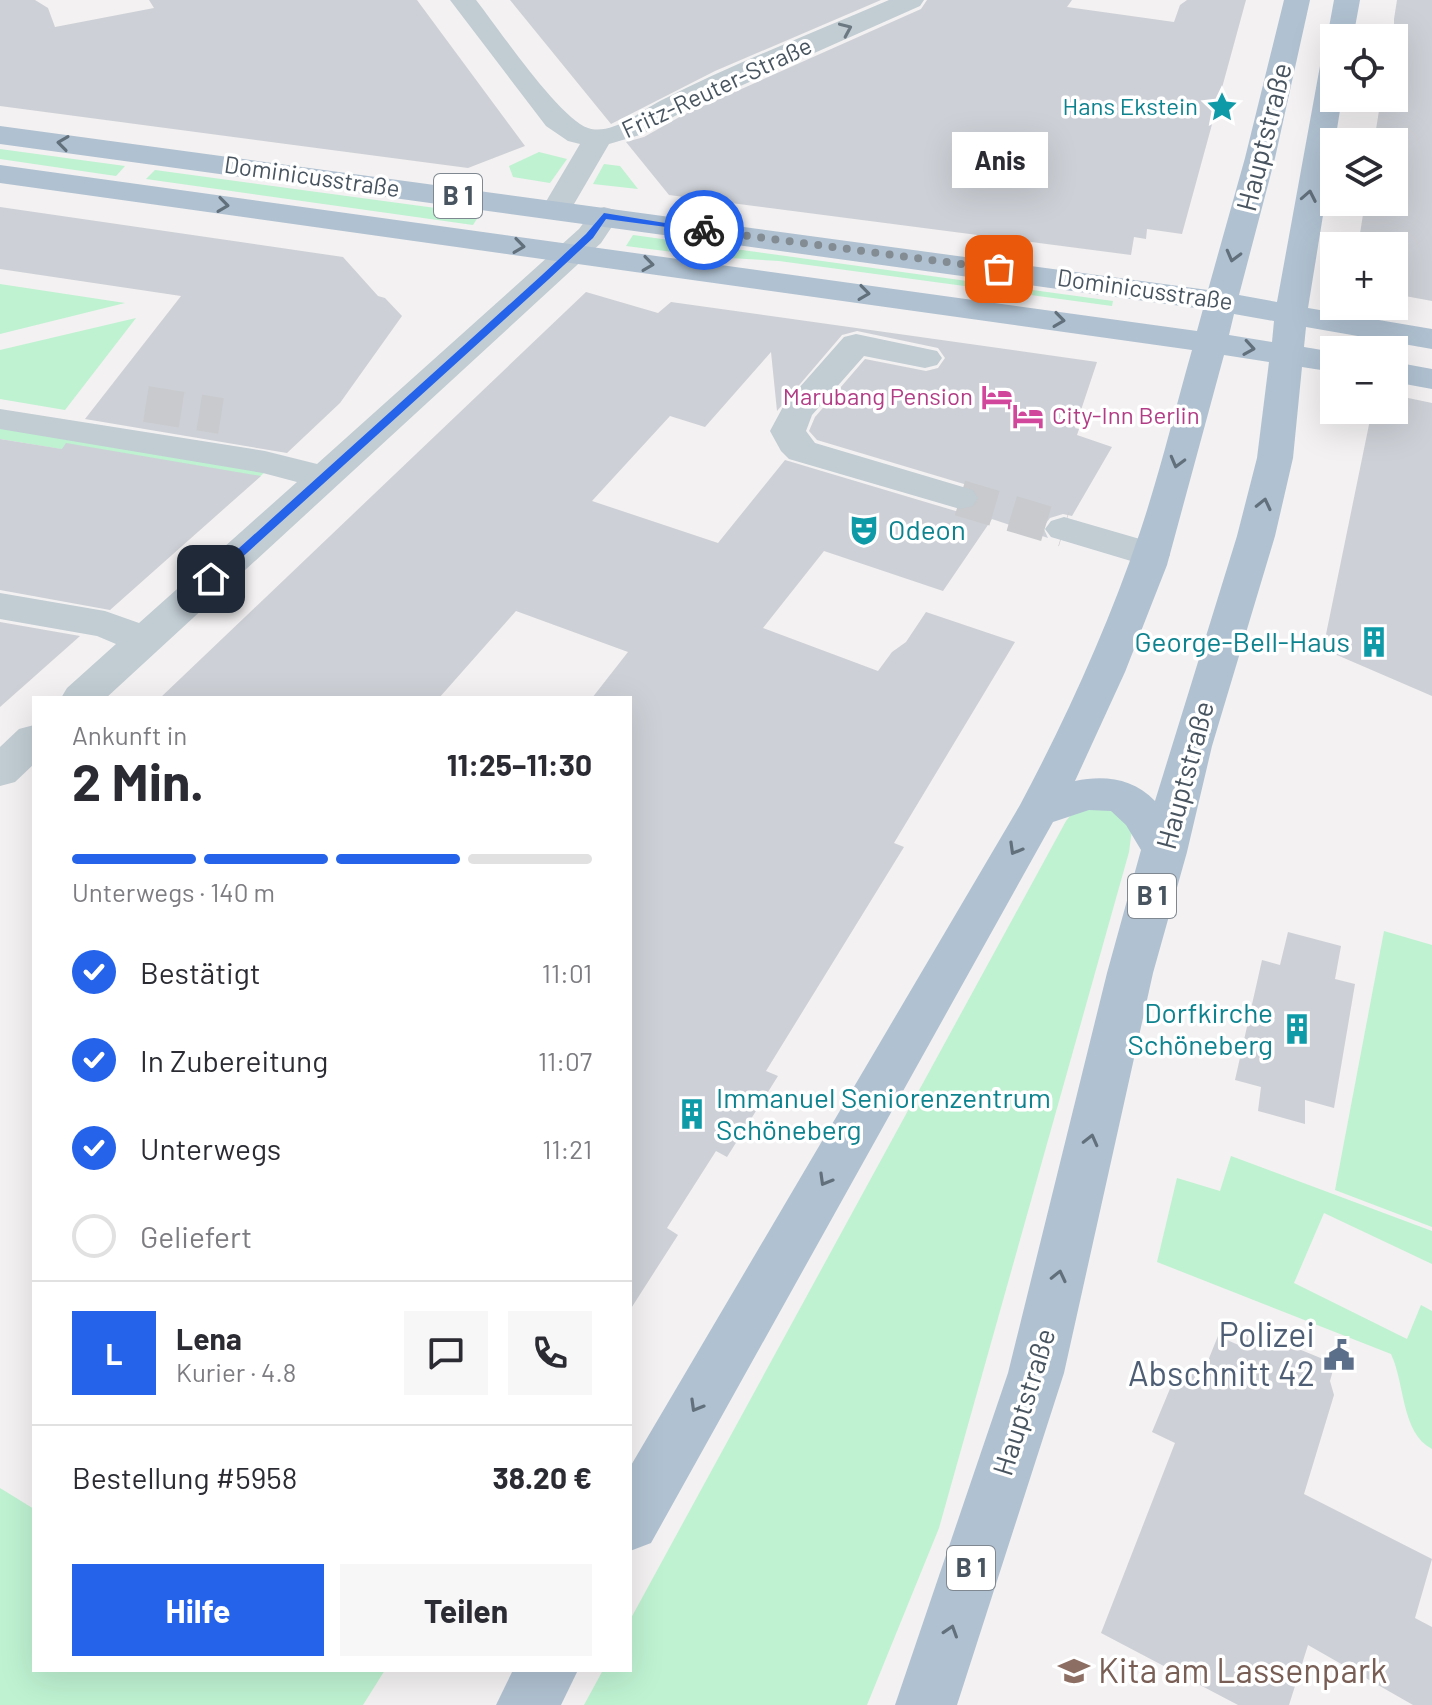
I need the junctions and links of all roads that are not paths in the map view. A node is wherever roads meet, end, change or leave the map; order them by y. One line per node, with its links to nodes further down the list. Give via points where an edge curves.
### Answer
1 (463, 0): 8 (street, via 556,120 578,135)
2 (911, 0): 8 (street, Fritz-Reuter-Straße, one-way to 2, via 633,128)
3 (1297, 0): 13 (main road, Hauptstraße, one-way to 13)
4 (1347, 0): 5 (main road)
5 (1343, 24)
6 (1325, 112): 14 (main road, Hauptstraße, one-way to 6)
7 (0, 135): 10 (main road, Dominicusstraße / B 1, one-way to 7)
8 (597, 138): 10 (street, Fritz-Reuter-Straße)
9 (0, 174): 12 (main road, Dominicusstraße / B 1, one-way to 12)
10 (556, 210): 11 (main road, Dominicusstraße / B 1)
11 (604, 216): 12 (street); 13 (main road, Dominicusstraße / B 1)
12 (571, 253): 16 (main road, Dominicusstraße / B 1, one-way to 16); 23 (street)
13 (1220, 301): 14 (main road, Dominicusstraße / B 1); 16 (main road, Hauptstraße)
14 (1293, 313): 15 (main road, Dominicusstraße); 17 (main road, Hauptstraße / B 1)
15 (1432, 339)
16 (1209, 342): 17 (main road, Dominicusstraße, one-way to 17); 26 (main road, Hauptstraße, one-way to 26)
17 (1288, 355): 19 (main road, Dominicusstraße); 32 (main road, Hauptstraße / B 1, one-way to 17, via 1256,536 1275,458)
18 (925, 358): 24 (street, via 856,344 796,412 788,431 802,451)
19 (1320, 360)
20 (1408, 375): 21 (main road)
21 (1432, 379)
22 (0, 419): 23 (street, via 265,462)
23 (322, 477): 28 (street)
24 (960, 498)
25 (1064, 529): 26 (street)
26 (1151, 555): 30 (main road, Hauptstraße)
27 (0, 606): 28 (street, via 105,624)
28 (144, 641): 29 (street)
29 (83, 696)
30 (1077, 739): 32 (main road, via 1112,773 1140,777); 34 (main road, Hauptstraße)
31 (32, 742): 33 (street)
32 (1188, 756): 35 (main road, Hauptstraße / B 1)
33 (0, 771)
34 (1038, 811): 35 (main road, via 1082,793 1115,795 1135,807); 36 (main road, Hauptstraße, one-way to 36)
35 (1165, 852): 39 (main road, Hauptstraße / B 1, one-way to 35, via 1036,1373 1130,973)
36 (632, 1519)
37 (546, 1672): 38 (main road)
38 (527, 1705)
39 (926, 1705)

